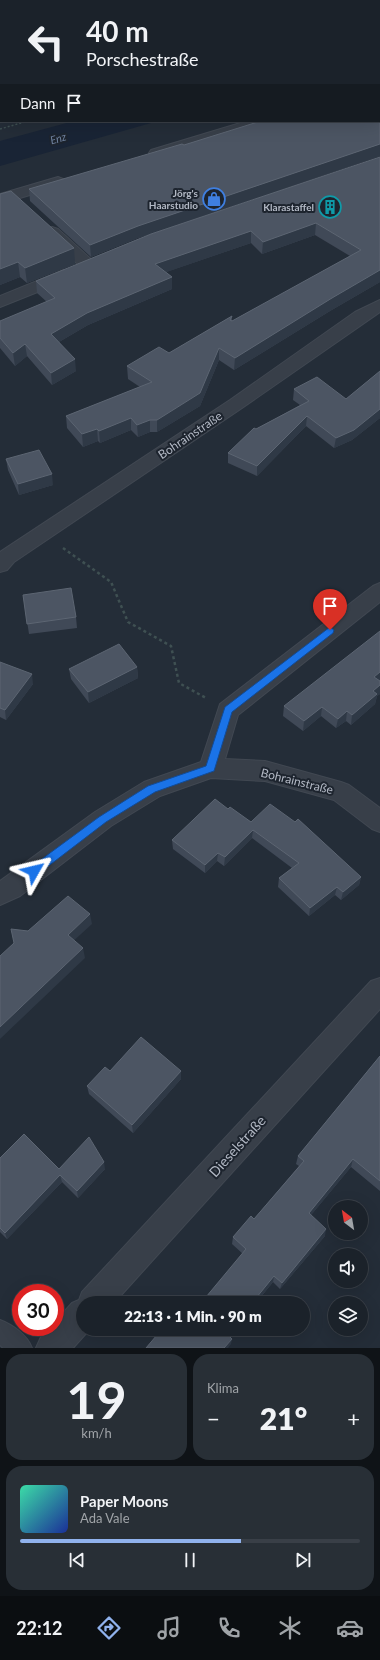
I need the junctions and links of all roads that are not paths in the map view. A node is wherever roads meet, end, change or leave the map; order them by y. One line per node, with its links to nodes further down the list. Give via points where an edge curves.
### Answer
1 (259, 122): 2 (street)
2 (140, 158)
3 (73, 178): 4 (street)
4 (12, 200)
5 (44, 224): 6 (street, via 95,262)
6 (0, 302)
7 (380, 305): 8 (street, Bohrainstraße, via 42,533 7,557)
8 (0, 565)
9 (380, 591): 10 (street, via 228,710)
10 (210, 768): 11 (street, Bohrainstraße, via 265,771 341,792); 12 (street, Bohrainstraße, via 152,789 103,820)
11 (380, 822)
12 (0, 894)
13 (380, 990): 14 (street, Dieselstraße)
14 (99, 1296)
15 (76, 1322): 18 (street)
16 (0, 1331): 17 (lane)
17 (21, 1348)
18 (52, 1348)

